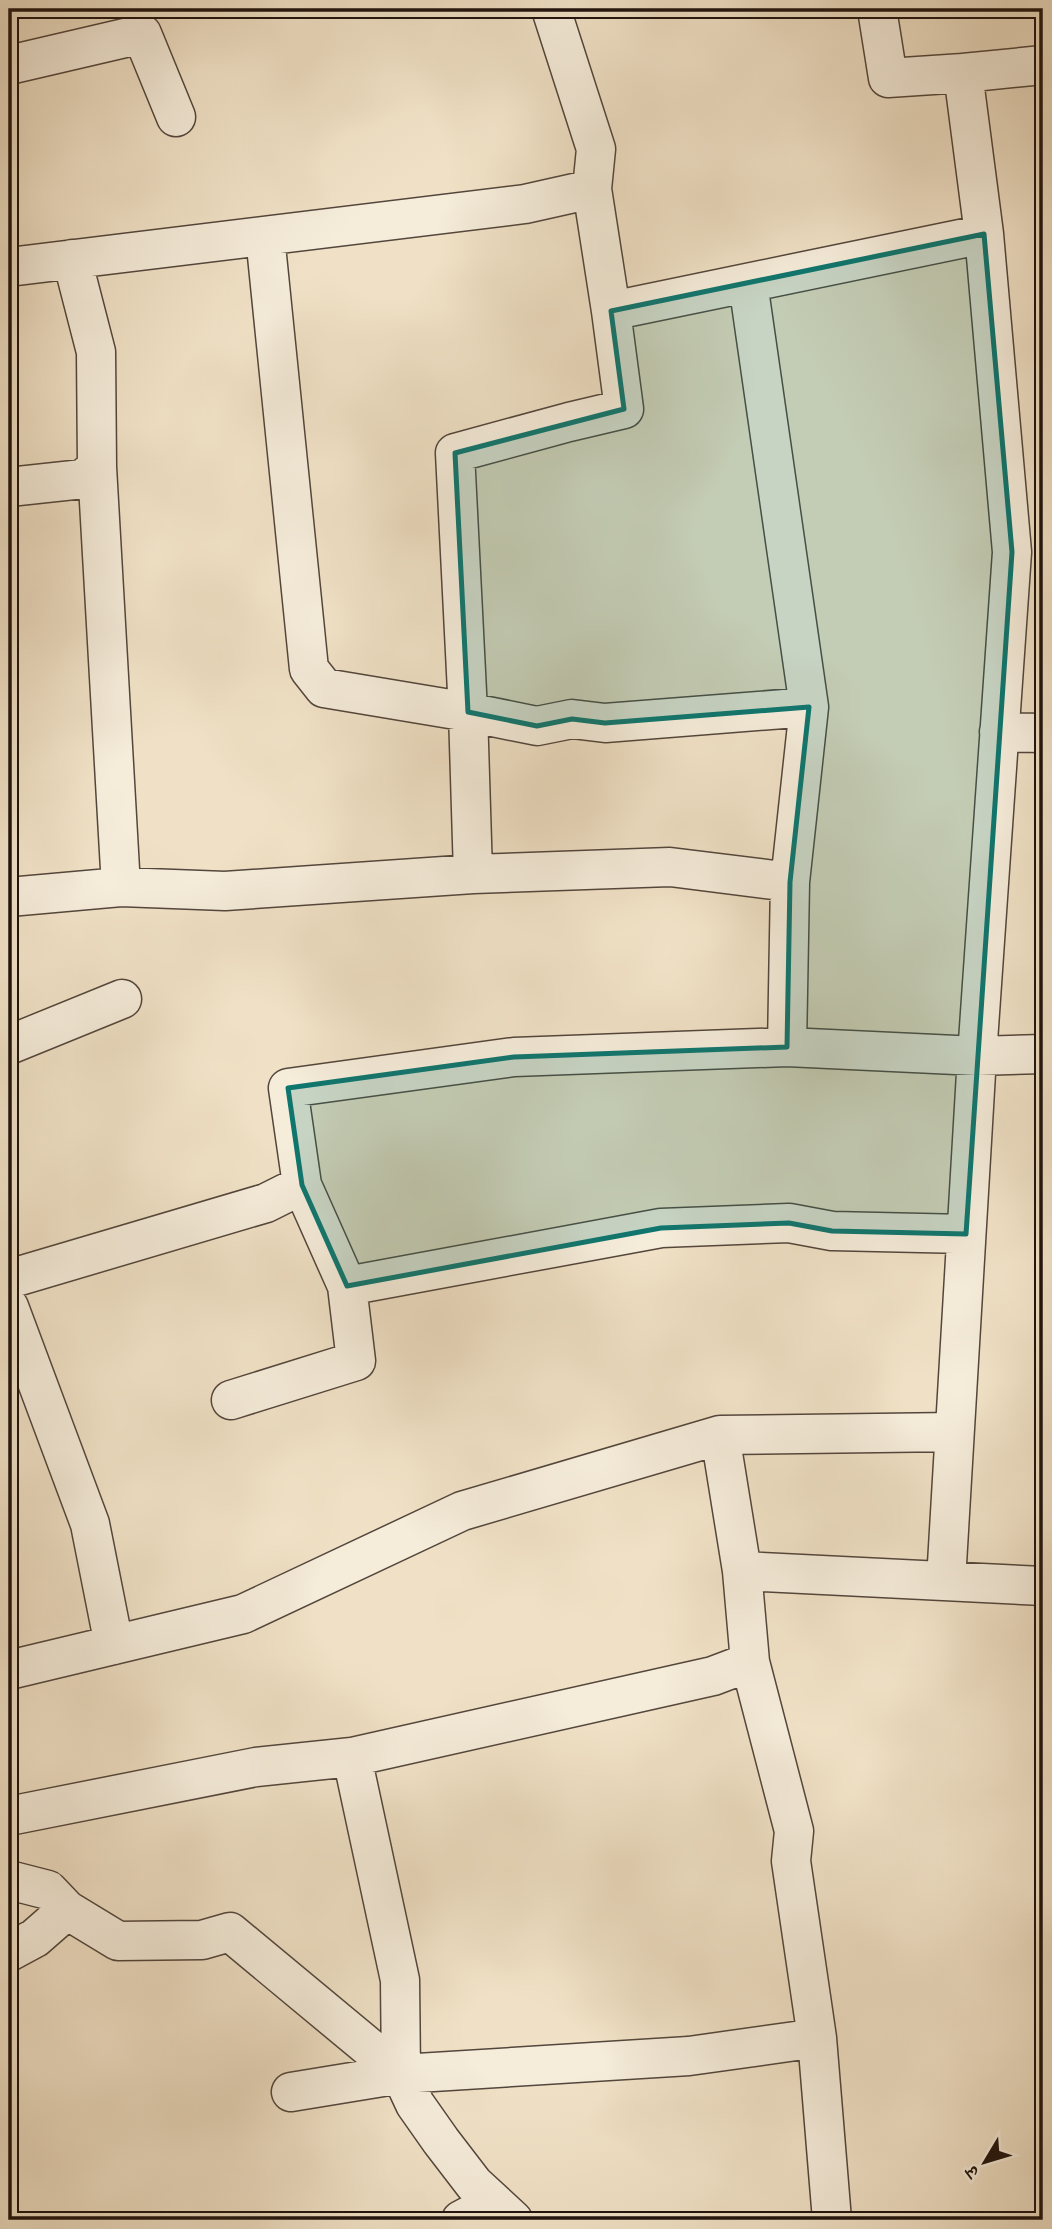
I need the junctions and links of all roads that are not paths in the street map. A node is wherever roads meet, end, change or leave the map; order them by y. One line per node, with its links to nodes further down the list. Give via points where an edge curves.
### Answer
1 (551, 9): 7 (street, via 596,149)
2 (877, 9): 5 (street, via 888,78)
3 (9, 65): 6 (street, via 142,34)
4 (1043, 65): 5 (street)
5 (963, 73): 8 (street)
6 (176, 117)
7 (592, 189): 9 (street, via 525,204); 13 (street)
8 (984, 234): 12 (street); 16 (street)
9 (265, 236): 10 (street); 18 (street, via 309,669 324,688)
10 (72, 259): 11 (street); 14 (street, via 96,352)
11 (9, 267)
12 (748, 283): 13 (street); 17 (street)
13 (611, 311): 18 (street, via 624,410 455,453)
14 (97, 467): 15 (street, via 83,479); 23 (street)
15 (9, 487)
16 (1028, 552): 19 (street)
17 (809, 707): 18 (street, via 606,723 572,719 537,726); 22 (street)
18 (468, 712): 21 (street)
19 (999, 732): 20 (street); 29 (street)
20 (1043, 733)
21 (473, 874): 22 (street, via 670,867); 23 (street, via 225,891)
22 (790, 882): 27 (street)
23 (121, 887): 24 (street)
24 (9, 897)
25 (122, 999): 26 (street)
26 (9, 1045)
27 (787, 1047): 29 (street); 30 (street, via 514,1057 288,1088)
28 (1043, 1054): 29 (street)
29 (976, 1056): 31 (street)
30 (302, 1185): 32 (street, via 266,1203); 33 (street)
31 (966, 1234): 33 (street, via 832,1231 789,1223 661,1228); 36 (street)
32 (9, 1279)
33 (348, 1286): 35 (street, via 356,1361)
34 (9, 1307): 41 (street, via 90,1524)
35 (231, 1401)
36 (954, 1432): 37 (street); 39 (street)
37 (720, 1436): 38 (street); 41 (street, via 462,1511 243,1614)
38 (742, 1571): 39 (street); 42 (street)
39 (946, 1581): 40 (street)
40 (1043, 1586)
41 (114, 1645): 43 (street)
42 (750, 1662): 44 (street, via 713,1676); 49 (street, via 794,1831 791,1861)
43 (9, 1670)
44 (352, 1757): 45 (street, via 256,1767); 50 (street, via 400,1980)
45 (9, 1816)
46 (9, 1880): 47 (street, via 48,1890)
47 (67, 1910): 48 (street, via 35,1938); 50 (street, via 118,1941 202,1940 230,1932)
48 (9, 1952)
49 (817, 2038): 50 (street, via 689,2056); 53 (street)
50 (401, 2074): 51 (street); 52 (street, via 415,2104 474,2184)
51 (291, 2092)
52 (489, 2214)
53 (832, 2220)

